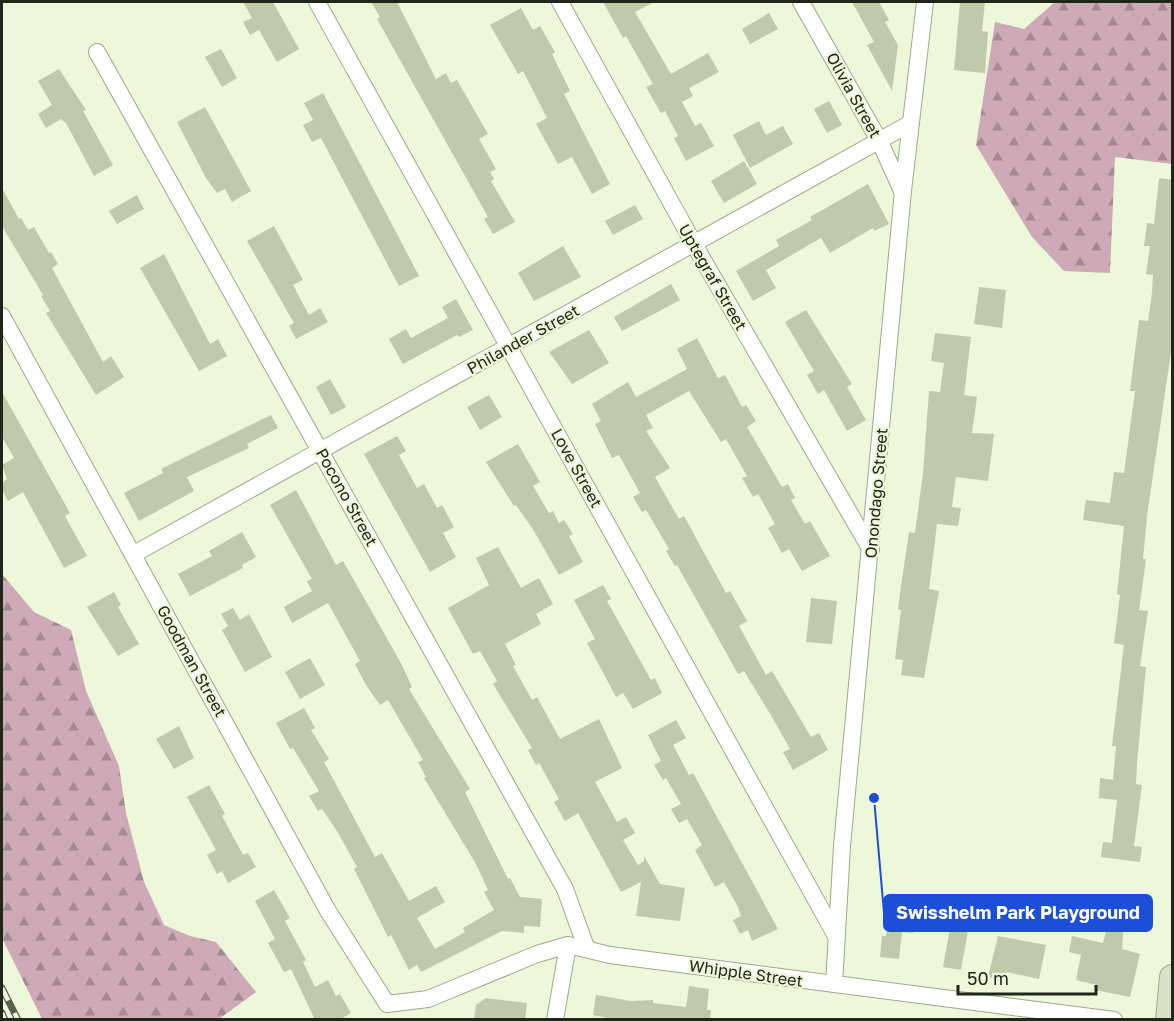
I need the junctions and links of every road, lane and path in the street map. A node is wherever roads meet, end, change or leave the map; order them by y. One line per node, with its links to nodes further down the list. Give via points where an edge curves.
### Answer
1 (317, 2): 11 (street, Love Street)
2 (560, 2): 9 (street, Uptegraf Street)
3 (801, 2): 7 (street, Olivia Street)
4 (925, 2): 6 (street, Onondago Street)
5 (97, 52): 12 (street, Pocono Street)
6 (911, 123): 7 (street, Philander Street); 8 (street, Onondago Street)
7 (880, 141): 8 (street, Olivia Street); 9 (street, Philander Street)
8 (903, 191): 13 (street, Onondago Street)
9 (694, 244): 11 (street, Philander Street); 13 (street, Uptegraf Street)
10 (2, 316): 14 (street, Goodman Street)
11 (509, 346): 12 (street, Philander Street); 15 (street, Love Street)
12 (321, 451): 14 (street, Philander Street); 17 (street, Pocono Street, via 565,889)
13 (871, 550): 15 (street, Onondago Street)
14 (134, 554): 20 (street, Goodman Street, via 328,910)
15 (836, 936): 19 (street, Onondago Street)
16 (568, 945): 17 (street, Whipple Street); 20 (street, Whipple Street, via 428,999); 21 (street)
17 (586, 947): 19 (street, Whipple Street, via 610,954)
18 (1173, 977): 23 (main road)
19 (834, 984): 22 (street, Whipple Street)
20 (387, 1005)
21 (555, 1020)
22 (1114, 1020)
23 (1168, 1020)

